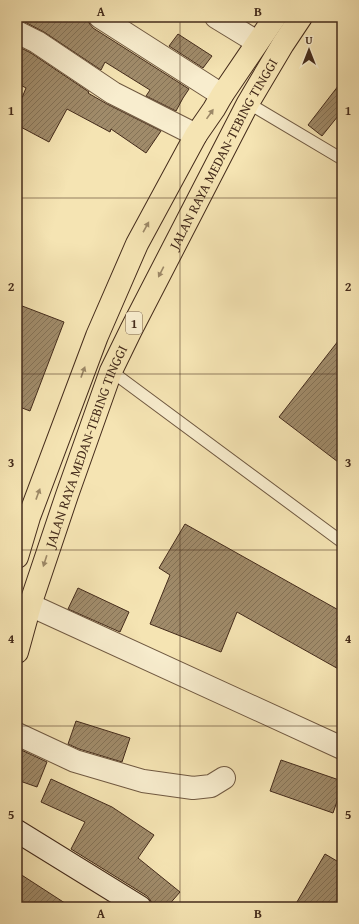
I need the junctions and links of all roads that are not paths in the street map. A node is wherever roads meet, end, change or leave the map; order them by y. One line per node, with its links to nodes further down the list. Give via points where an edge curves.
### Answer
1 (100, 17): 7 (street)
2 (216, 17): 6 (street)
3 (275, 17): 6 (highway, JALAN RAYA MEDAN-TEBING TINGGI / 1)
4 (301, 17): 8 (highway, JALAN RAYA MEDAN-TEBING TINGGI / 1)
5 (17, 32): 9 (street, via 37,42 113,93)
6 (257, 42): 7 (highway, JALAN RAYA MEDAN-TEBING TINGGI / 1)
7 (222, 95): 9 (highway, JALAN RAYA MEDAN-TEBING TINGGI / 1, one-way to 7)
8 (248, 103): 10 (lane); 11 (highway, JALAN RAYA MEDAN-TEBING TINGGI / 1, one-way to 11)
9 (196, 135): 12 (highway, JALAN RAYA MEDAN-TEBING TINGGI / 1, one-way to 9, via 136,244)
10 (342, 159)
11 (111, 371): 13 (lane); 15 (highway, JALAN RAYA MEDAN-TEBING TINGGI / 1, one-way to 15)
12 (23, 513): 14 (highway, JALAN RAYA MEDAN-TEBING TINGGI / 1)
13 (342, 542)
14 (17, 558)
15 (30, 605): 16 (highway, JALAN RAYA MEDAN-TEBING TINGGI / 1); 18 (street)
16 (17, 652)
17 (17, 734): 19 (street, via 75,761 143,781 193,788 211,786)
18 (342, 748)
19 (224, 778)
20 (17, 831): 21 (street)
21 (140, 907)

